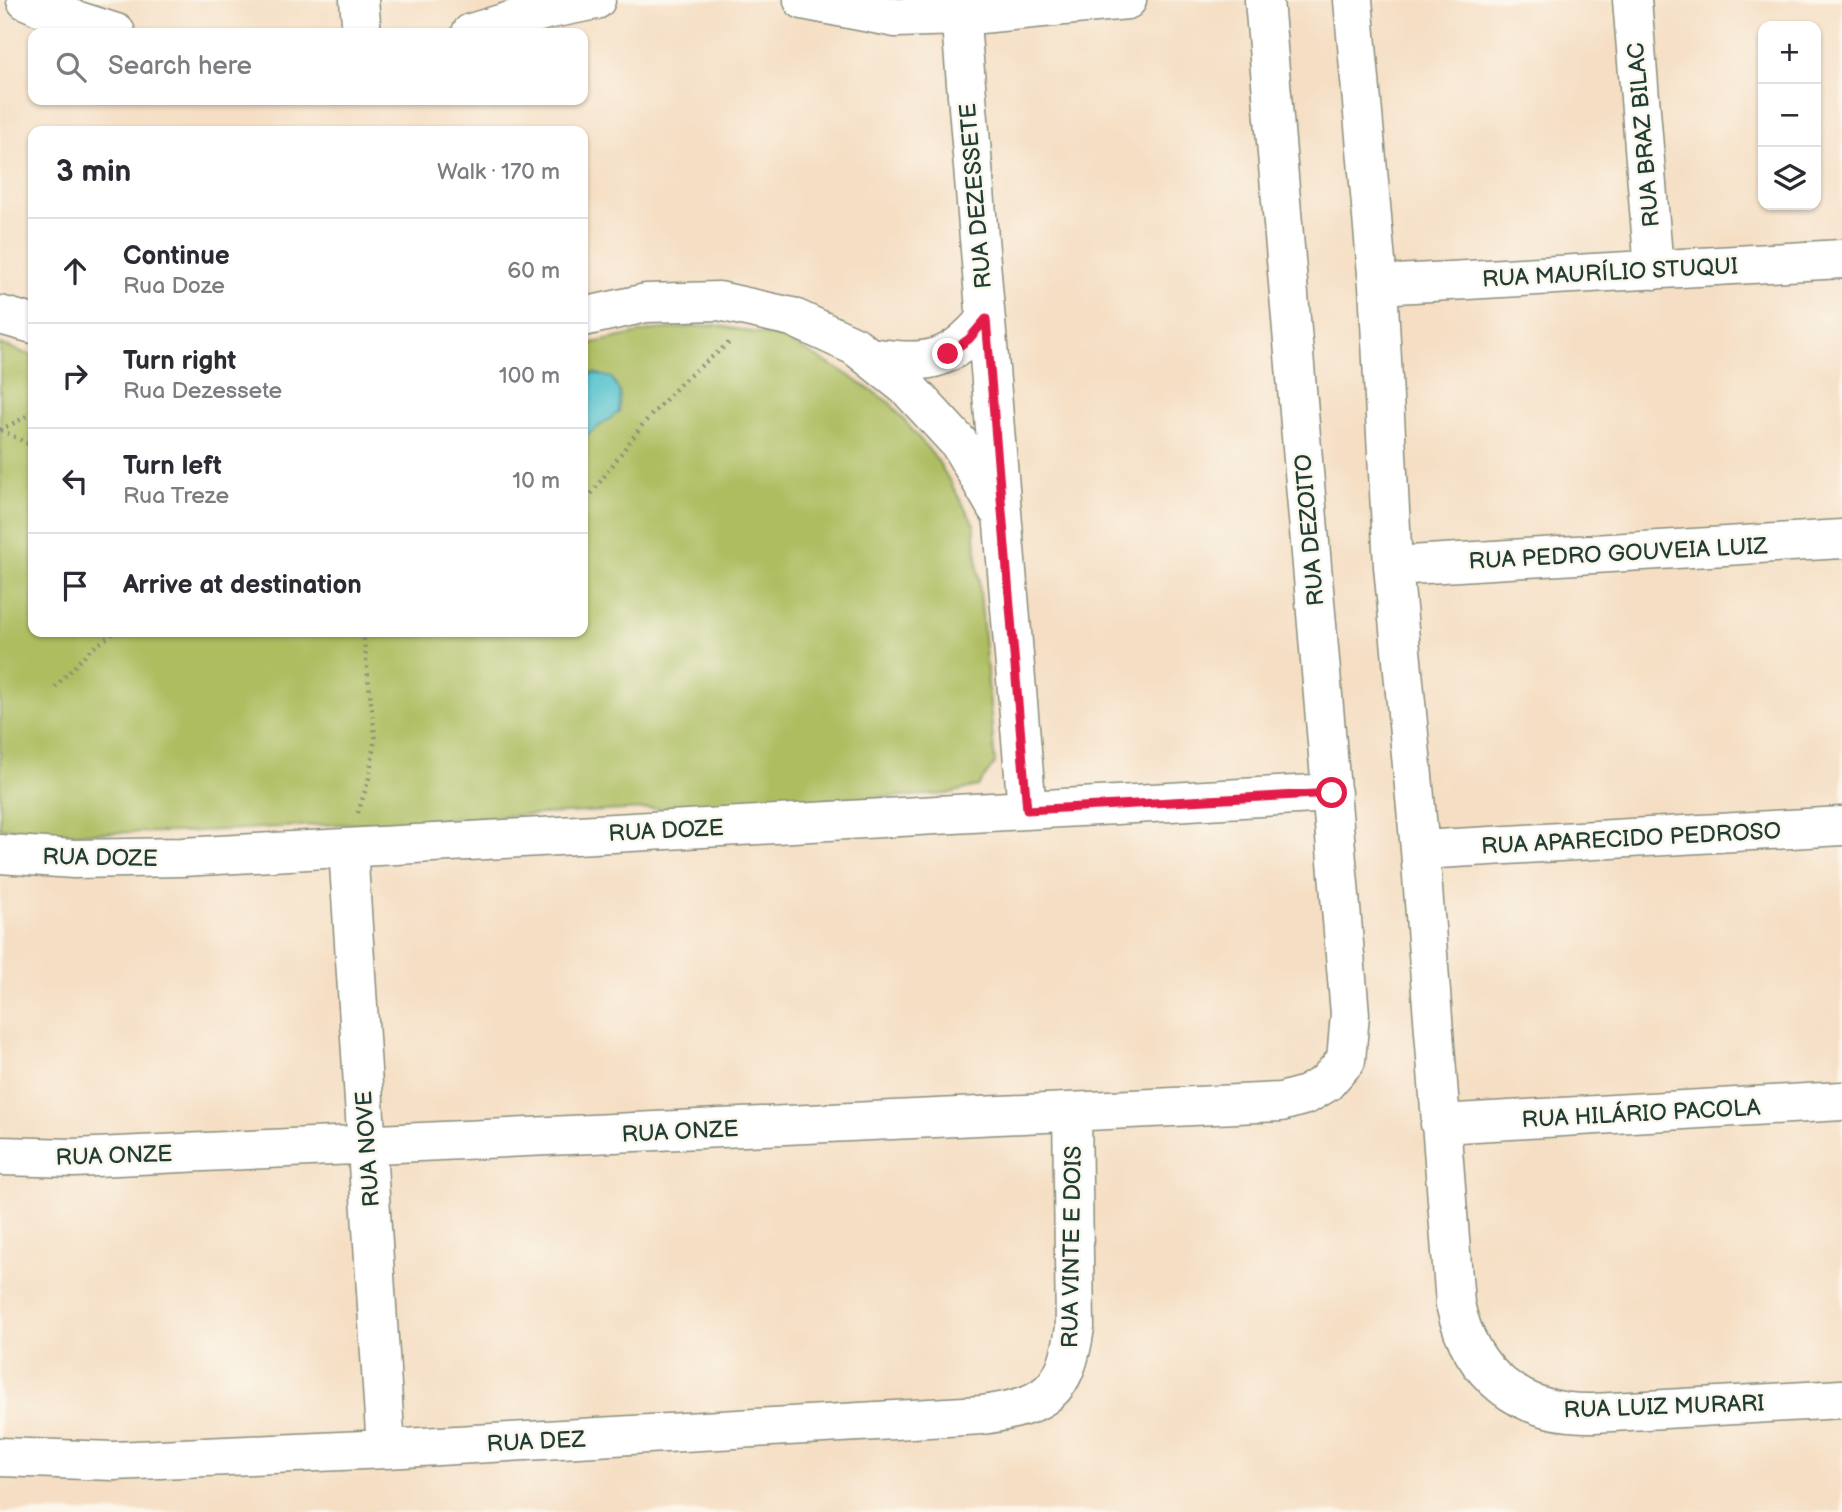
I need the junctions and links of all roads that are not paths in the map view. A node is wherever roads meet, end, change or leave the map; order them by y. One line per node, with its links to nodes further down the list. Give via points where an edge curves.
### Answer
1 (26, 0): 10 (street)
2 (359, 0): 11 (street)
3 (596, 0): 12 (street)
4 (803, 0): 9 (street, via 896,18)
5 (1127, 0): 9 (street)
6 (1264, 0): 24 (street, RUA DEZOITO)
7 (1353, 0): 15 (street, RUA LUIZ MURARI)
8 (1632, 0): 14 (street, RUA BRAZ BILAC)
9 (960, 8): 18 (street, RUA DEZESSETE)
10 (100, 28)
11 (362, 28)
12 (487, 28)
13 (1842, 259): 14 (street, RUA MAURÍLIO STUQUI)
14 (1654, 270): 15 (street, RUA MAURÍLIO STUQUI)
15 (1378, 285): 23 (street, RUA LUIZ MURARI)
16 (0, 315): 19 (street)
17 (588, 316): 20 (street, via 646,303 719,301 792,317)
18 (986, 319): 20 (street, via 948,354 927,361); 21 (street, RUA DEZESSETE)
19 (28, 323)
20 (869, 357): 21 (street, via 909,389 960,443)
21 (1003, 519): 25 (street, RUA DEZESSETE)
22 (1842, 539): 23 (street, RUA PEDRO GOUVEIA LUIZ)
23 (1393, 566): 28 (street, RUA LUIZ MURARI)
24 (1332, 793): 25 (street, RUA DOZE); 30 (street, RUA DEZOITO, via 1350,1014)
25 (1027, 810): 27 (street, RUA DOZE)
26 (1842, 826): 28 (street, RUA APARECIDO PEDROSO)
27 (353, 832): 29 (street, RUA DOZE, via 128,858); 34 (street, RUA NOVE)
28 (1420, 850): 33 (street, RUA LUIZ MURARI)
29 (0, 854)
30 (1346, 1060): 32 (street, RUA ONZE, via 1326,1083 1281,1102)
31 (1842, 1101): 33 (street, RUA HILÁRIO PACOLA)
32 (1072, 1113): 34 (street, RUA ONZE); 36 (street, RUA VINTE E DOIS, via 1075,1327 1071,1358)
33 (1440, 1124): 37 (street, RUA LUIZ MURARI, via 1455,1304 1468,1345 1494,1380 1530,1403 1572,1413)
34 (367, 1145): 35 (street, RUA ONZE, via 74,1158); 38 (street, RUA NOVE)
35 (0, 1156)
36 (1061, 1380): 38 (street, RUA DEZ, via 1018,1410 982,1415)
37 (1842, 1399)
38 (386, 1449): 39 (street, RUA DEZ, via 114,1461)
39 (0, 1457)

